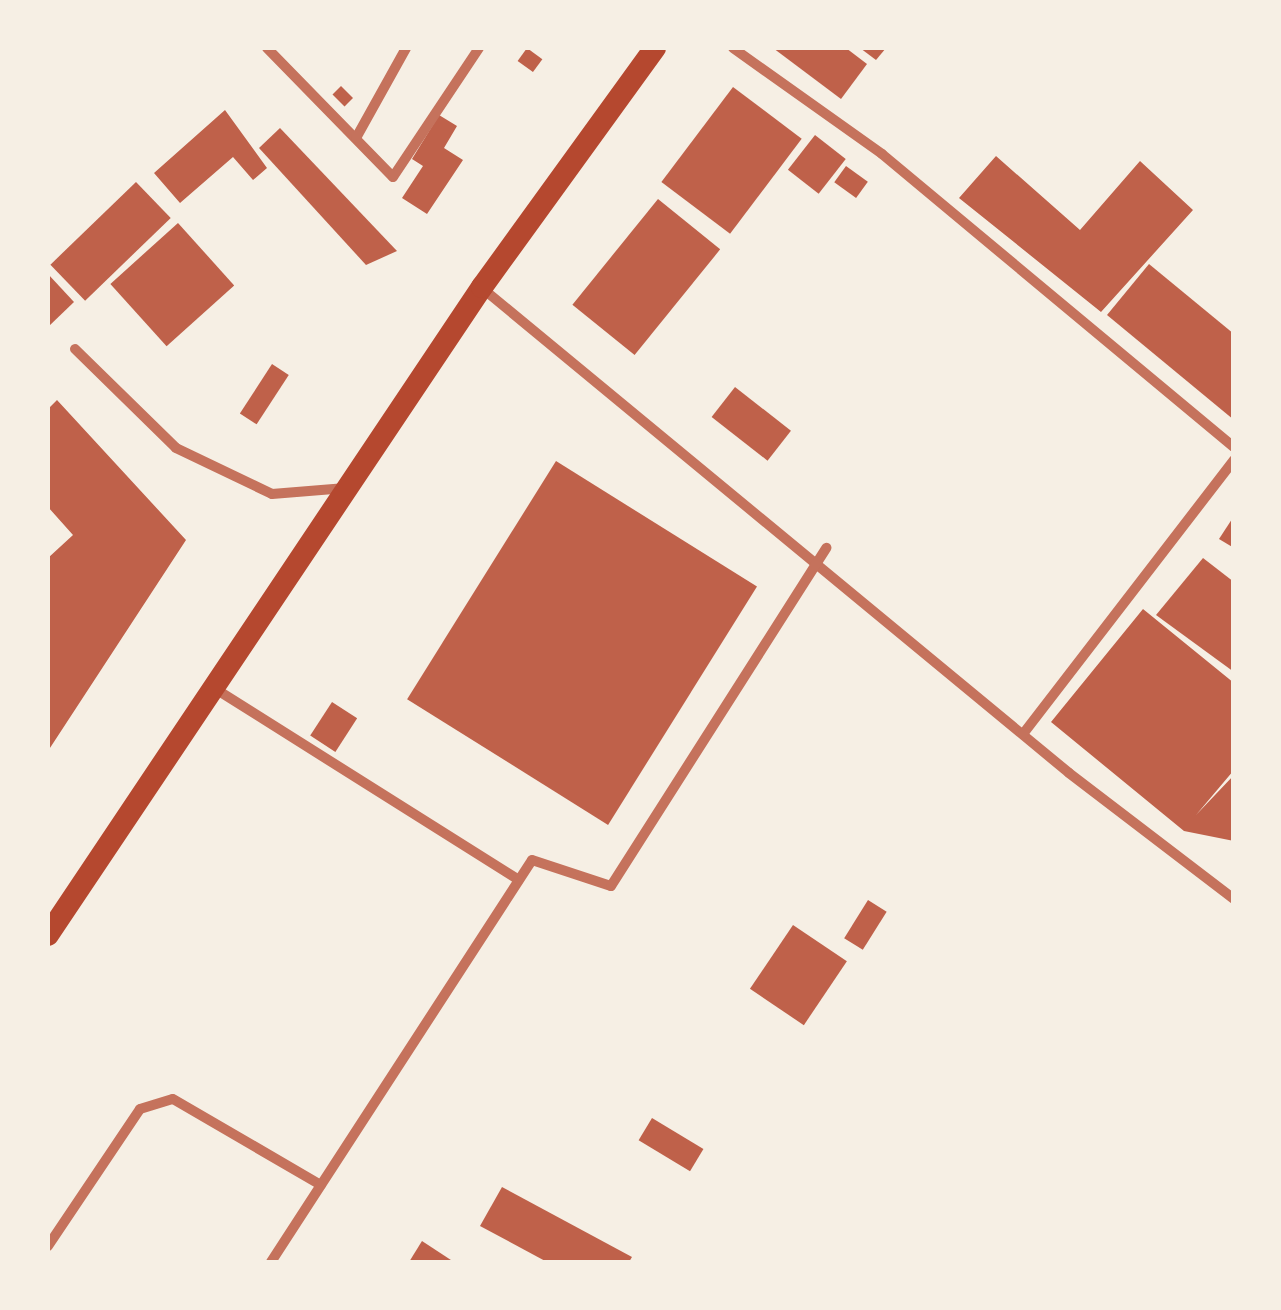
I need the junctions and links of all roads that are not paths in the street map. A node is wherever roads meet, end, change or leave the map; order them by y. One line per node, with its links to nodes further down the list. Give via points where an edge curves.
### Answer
1 (267, 48): 6 (street)
2 (406, 48): 6 (street)
3 (479, 48): 6 (street, via 393,177)
4 (655, 48): 7 (main road)
5 (733, 48): 9 (street, via 882,154)
6 (356, 138)
7 (482, 287): 11 (main road); 13 (street)
8 (75, 348): 11 (street, via 176,448 272,494)
9 (1234, 447)
10 (1234, 460): 15 (street)
11 (347, 488): 14 (main road)
12 (826, 548): 13 (street)
13 (816, 564): 15 (street); 16 (street, via 611,886 532,860)
14 (213, 687): 16 (street); 18 (main road)
15 (1023, 734): 17 (street)
16 (519, 880): 19 (street)
17 (1234, 899)
18 (48, 934)
19 (321, 1185): 20 (street, via 173,1099 140,1108); 21 (street)
20 (48, 1246)
21 (270, 1262)

